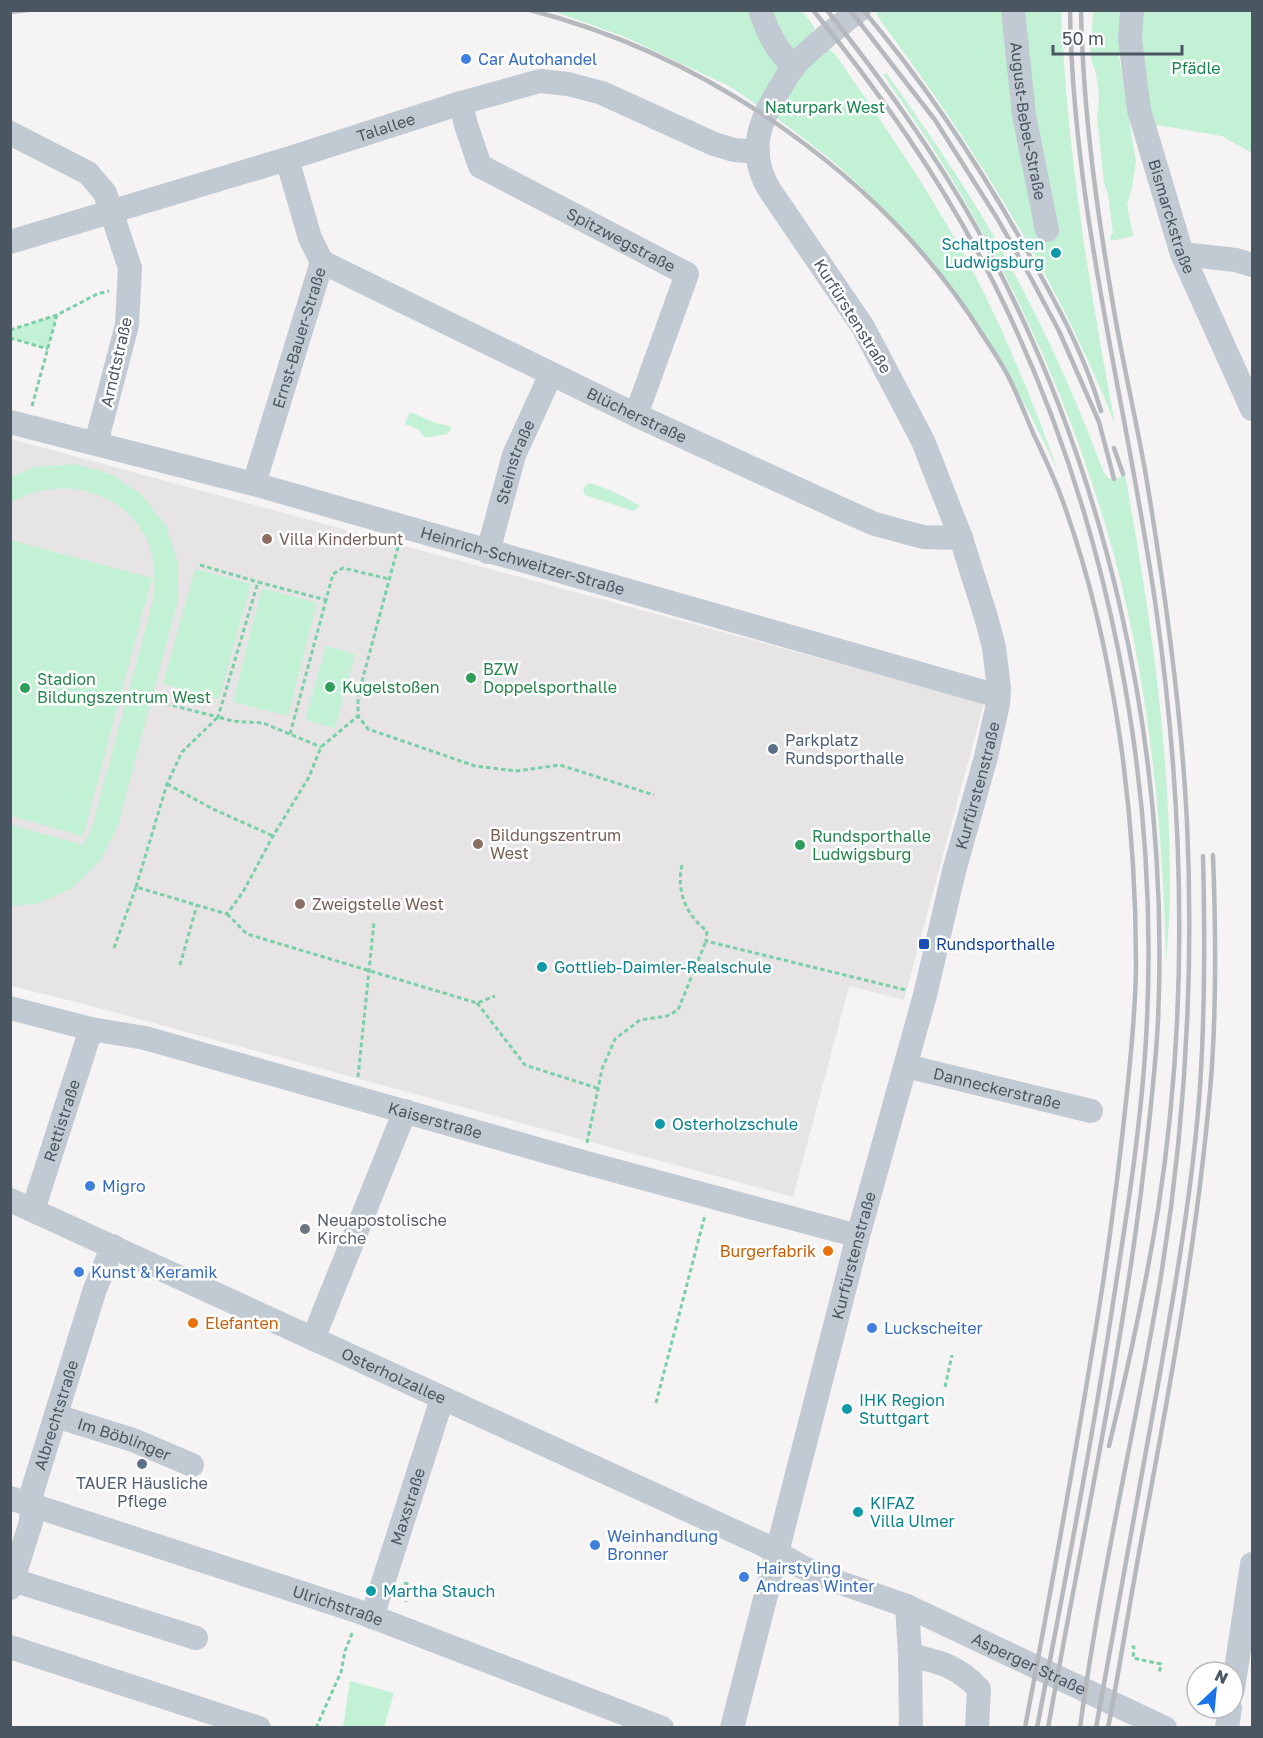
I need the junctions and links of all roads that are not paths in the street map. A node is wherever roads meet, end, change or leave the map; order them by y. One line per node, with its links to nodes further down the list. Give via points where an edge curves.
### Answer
1 (760, 10): 5 (street, via 769,37)
2 (859, 10): 5 (street)
3 (1013, 10): 11 (street, August-Bebel-Straße, via 1024,115)
4 (1132, 10): 13 (street, Bismarckstraße, via 1130,39 1139,110)
5 (794, 67): 8 (street, Kurfürstenstraße, via 761,124)
6 (461, 103): 8 (street, Talallee, via 540,81 568,84 602,93 714,144); 9 (street, Talallee); 18 (street, Spitzwegstraße, via 480,166 687,274)
7 (10, 133): 10 (street, Arndtstraße, via 88,173 105,193)
8 (758, 152): 22 (street, Kurfürstenstraße, via 765,183 885,366 923,441)
9 (287, 159): 10 (street, Talallee); 14 (street, Ernst-Bauer-Straße, via 310,238)
10 (111, 211): 12 (street, Talallee); 20 (street, Arndtstraße, via 130,268 127,325)
11 (1047, 230)
12 (10, 242)
13 (1182, 254): 15 (street); 17 (street, Bismarckstraße)
14 (322, 262): 16 (street, Blücherstraße); 21 (street, Ernst-Bauer-Straße)
15 (1252, 265)
16 (551, 374): 18 (street, Blücherstraße); 23 (street, Steinstraße, via 514,455)
17 (1252, 410)
18 (636, 415): 22 (street, Blücherstraße, via 875,524 923,537)
19 (18, 424): 20 (street, Heinrich-Schweitzer-Straße)
20 (96, 443): 21 (street, Heinrich-Schweitzer-Straße)
21 (254, 484): 23 (street, Heinrich-Schweitzer-Straße)
22 (961, 538): 24 (street, Kurfürstenstraße, via 994,647)
23 (488, 552): 24 (street, Heinrich-Schweitzer-Straße)
24 (998, 696): 27 (street, Kurfürstenstraße)
25 (10, 1008): 26 (street, Kaiserstraße)
26 (91, 1029): 28 (street, Kaiserstraße, via 145,1038); 31 (street, Rettistraße)
27 (906, 1066): 29 (street, Danneckerstraße); 32 (street, Kurfürstenstraße)
28 (405, 1111): 32 (street, Kaiserstraße); 34 (street)
29 (1091, 1111)
30 (10, 1200): 31 (street, Osterholzallee)
31 (33, 1210): 33 (street, Osterholzallee)
32 (858, 1236): 39 (street, Kurfürstenstraße)
33 (113, 1246): 34 (street, Osterholzallee); 36 (street, Albrechtstraße, via 95,1289)
34 (314, 1339): 35 (street, Osterholzallee)
35 (442, 1399): 39 (street, Osterholzallee); 43 (street, Maxstraße)
36 (56, 1416): 37 (street, Im Böblinger, via 134,1440); 38 (street, Albrechtstraße, via 32,1492)
37 (192, 1465)
38 (21, 1502): 41 (street, Albrechtstraße, via 31,1522); 43 (street, Ulrichstraße)
39 (776, 1551): 42 (street, Asperger Straße, via 802,1567); 50 (street, Kurfürstenstraße)
40 (1252, 1564): 47 (street)
41 (12, 1584): 44 (street)
42 (900, 1604): 46 (street); 53 (street, Asperger Straße)
43 (366, 1614): 49 (street, Ulrichstraße)
44 (196, 1638)
45 (10, 1647): 48 (street)
46 (910, 1656): 51 (street); 52 (street, via 938,1661 966,1675 978,1689)
47 (1237, 1660)
48 (259, 1728)
49 (662, 1728)
50 (732, 1728)
51 (911, 1728)
52 (977, 1728)
53 (1165, 1728)

